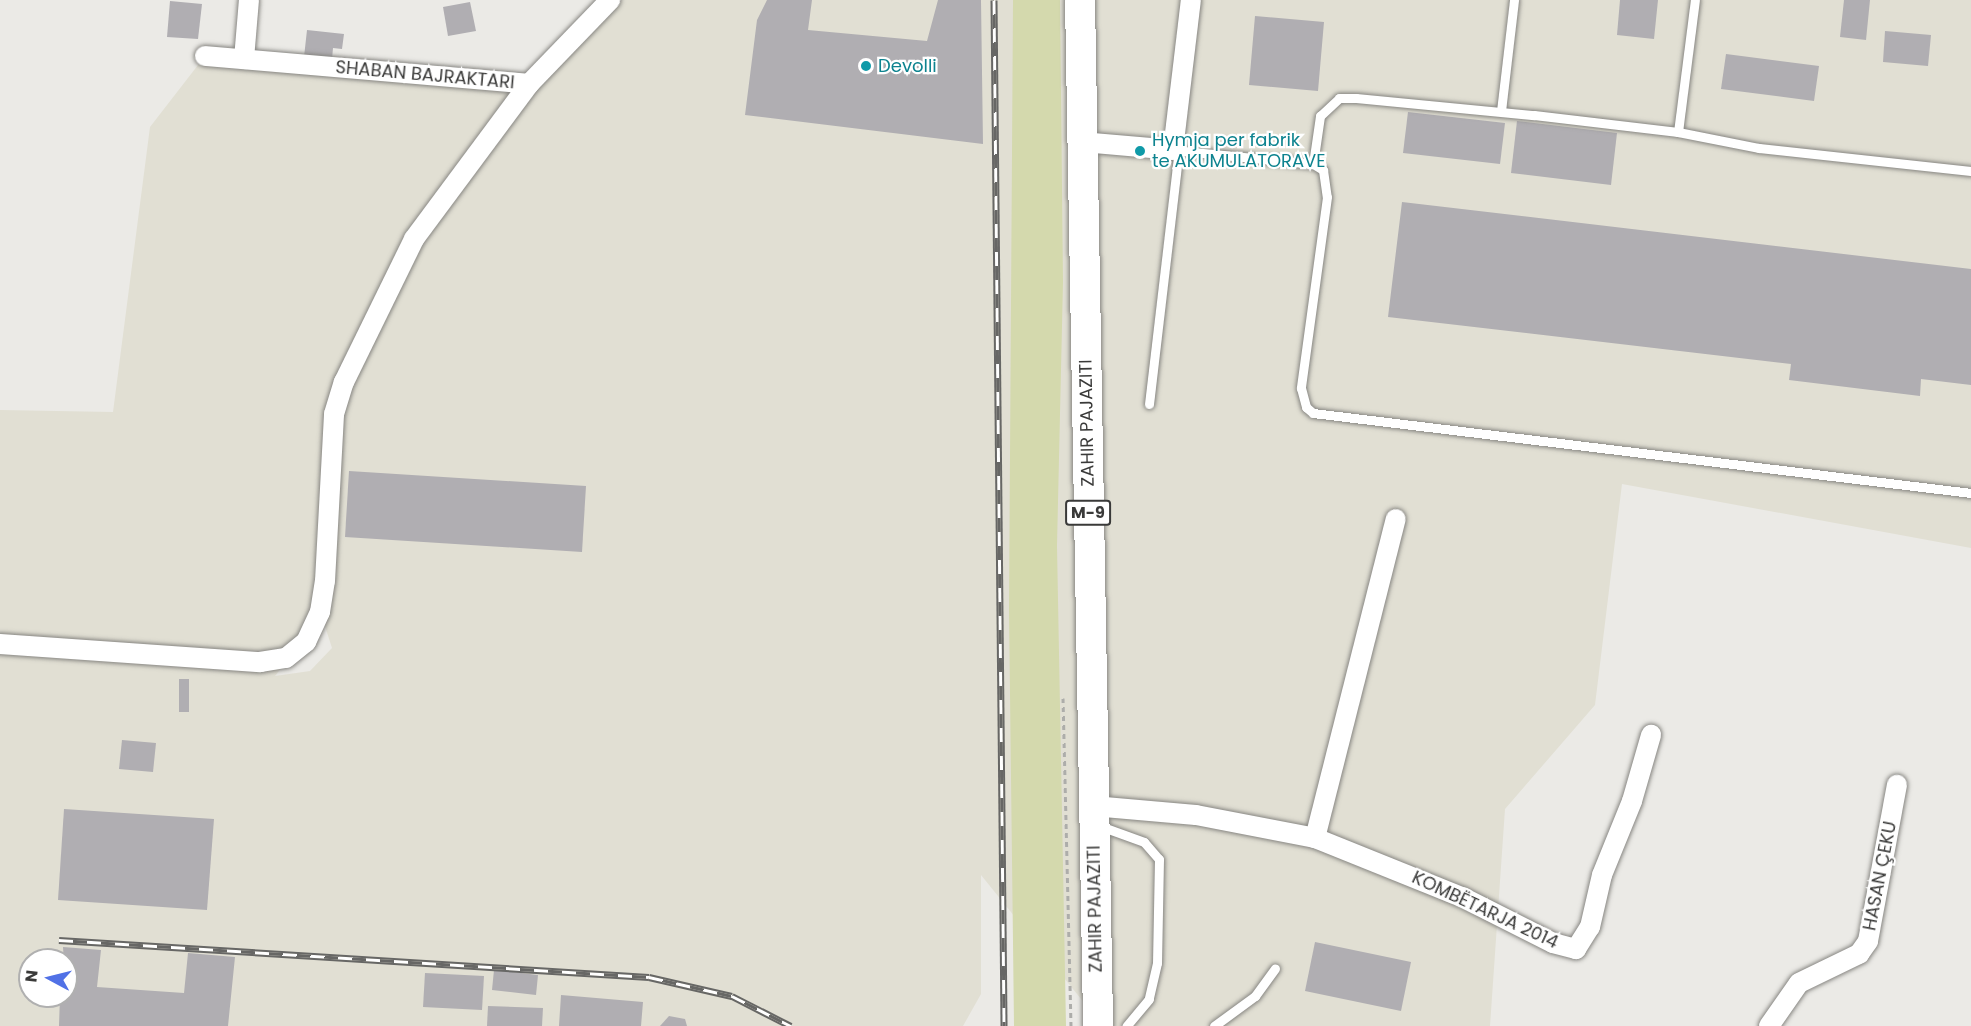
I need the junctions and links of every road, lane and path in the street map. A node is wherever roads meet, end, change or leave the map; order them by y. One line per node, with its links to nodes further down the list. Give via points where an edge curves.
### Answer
1 (249, 0): 8 (street)
2 (610, 0): 9 (street, SHABAN BAJRAKTARI)
3 (1080, 0): 12 (main road, ZAHIR PAJAZITI / M-9)
4 (1191, 0): 13 (street)
5 (1514, 0): 10 (lane)
6 (1695, 0): 11 (lane)
7 (205, 56): 8 (street, SHABAN BAJRAKTARI)
8 (244, 60): 9 (street, SHABAN BAJRAKTARI)
9 (528, 84): 19 (street, via 414,239 344,382 334,414 325,581 320,612 306,642 286,658 260,662)
10 (1501, 111): 11 (lane); 14 (lane, via 1339,98 1320,116)
11 (1678, 132): 15 (lane, via 1759,148)
12 (1082, 142): 13 (street); 23 (main road, ZAHIR PAJAZITI / M-9)
13 (1176, 150): 14 (lane); 16 (lane)
14 (1313, 164): 17 (lane, via 1323,170 1328,182 1301,388 1306,407 1313,413)
15 (1971, 171)
16 (1149, 404)
17 (1971, 494)
18 (1395, 519): 24 (street)
19 (0, 644)
20 (1063, 698): 26 (path)
21 (1651, 735): 24 (street, KOMBËTARJA 2014, via 1632,801 1602,875 1585,941 1576,949 1553,943 1462,897)
22 (1897, 785): 30 (street, HASAN ÇEKU, via 1868,941 1859,954 1799,983)
23 (1093, 815): 24 (street, KOMBËTARJA 2014, via 1196,815); 27 (main road, ZAHIR PAJAZITI / M-9); 28 (lane, via 1144,842 1159,859 1157,963 1149,999)
24 (1315, 838)
25 (1275, 968): 29 (lane, via 1256,996)
26 (1071, 1026)
27 (1098, 1026)
28 (1126, 1026)
29 (1214, 1026)
30 (1769, 1026)

